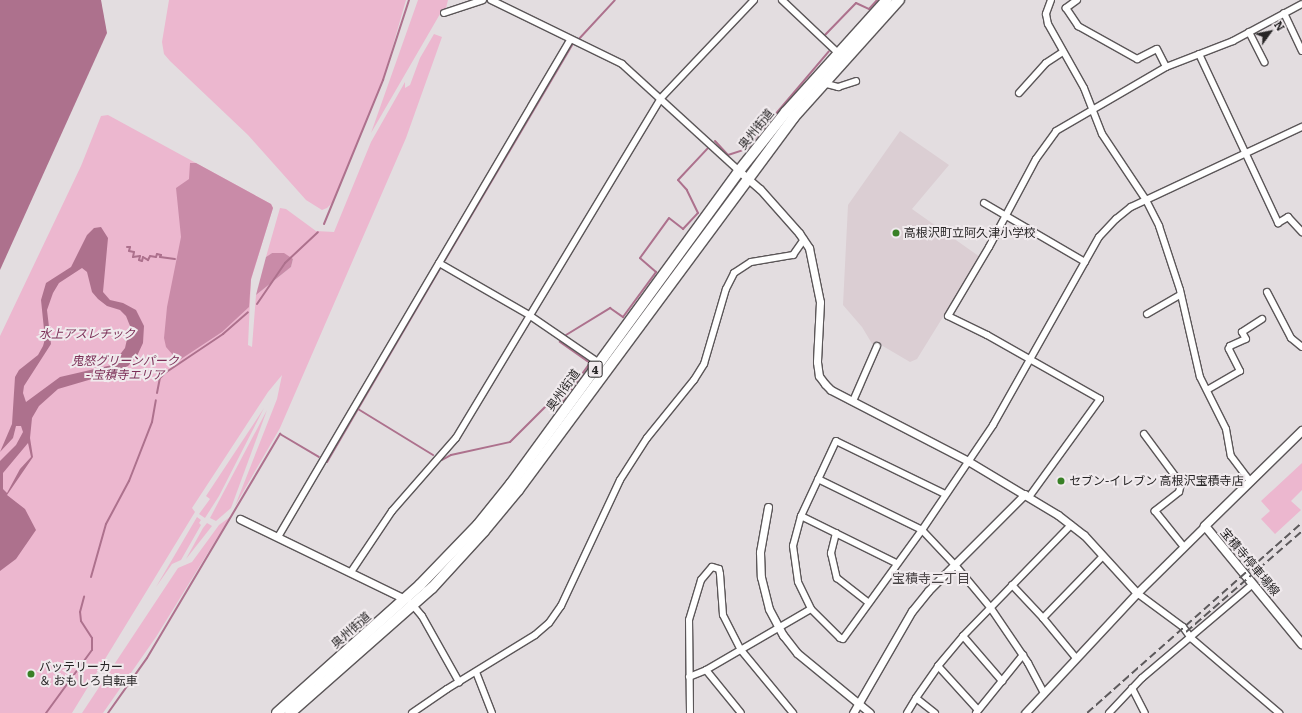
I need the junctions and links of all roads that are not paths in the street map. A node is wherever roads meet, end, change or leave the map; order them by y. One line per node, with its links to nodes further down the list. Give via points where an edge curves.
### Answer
1 (483, 0): 11 (street)
2 (491, 0): 14 (street)
3 (754, 0): 24 (street)
4 (782, 0): 17 (street)
5 (887, 0): 17 (highway, 奥州街道 / 4)
6 (899, 0): 22 (highway, 奥州街道 / 4)
7 (1051, 0): 16 (street, via 1047,8 1047,19)
8 (1077, 0): 20 (street, via 1066,8 1078,26 1137,59 1157,49)
9 (1300, 0): 10 (street)
10 (1302, 4): 12 (street)
11 (444, 13)
12 (1284, 13): 13 (street); 15 (street)
13 (1249, 32): 18 (street); 19 (street)
14 (570, 40): 24 (street, via 622,64); 35 (street)
15 (1302, 51)
16 (1063, 52): 23 (street, via 1046,63); 25 (street, via 1080,81)
17 (838, 53): 28 (highway, 奥州街道 / 4)
18 (1199, 54): 20 (street); 27 (street)
19 (1264, 62)
20 (1166, 67): 25 (street)
21 (856, 81): 22 (street, via 838,87)
22 (823, 83): 28 (highway, 奥州街道 / 4)
23 (1019, 93)
24 (661, 98): 28 (street); 39 (street)
25 (1092, 109): 29 (street, via 1102,134); 31 (street, via 1050,137)
26 (1302, 127): 27 (street)
27 (1246, 154): 29 (street); 32 (street, via 1278,223 1288,217)
28 (743, 174): 33 (street); 44 (highway, 奥州街道 / 4); 70 (highway, 奥州街道 / 4, via 518,490 452,567)
29 (1146, 200): 34 (street, via 1116,218 1099,237); 37 (street, via 1159,226)
30 (984, 204): 31 (street)
31 (1004, 217): 34 (street); 43 (street, via 948,316 987,335)
32 (1302, 232)
33 (804, 239): 46 (street, via 812,254 820,302 819,376 831,390); 84 (street, via 789,256 751,262 734,273 726,289 704,364 647,438 620,480 556,614 536,635)
34 (1085, 262): 43 (street)
35 (440, 263): 39 (street); 61 (street)
36 (1267, 292): 42 (street, via 1291,338)
37 (1181, 294): 38 (street); 45 (street, via 1194,360)
38 (1147, 314)
39 (529, 315): 44 (street); 66 (street, via 456,438 392,511)
40 (1262, 320): 45 (street, via 1242,332 1246,339 1230,346 1229,349 1240,371)
41 (878, 346): 46 (street)
42 (1302, 347)
43 (1030, 361): 49 (street, via 993,425); 53 (street, via 1100,399)
44 (600, 363): 70 (highway, 奥州街道 / 4, via 482,519)
45 (1206, 390): 51 (street, via 1226,429 1233,460)
46 (853, 401): 49 (street)
47 (1302, 431): 51 (main road, 宝積寺停車場線)
48 (1144, 434): 62 (street, via 1181,484 1179,492 1155,511)
49 (968, 461): 52 (street); 53 (street)
50 (818, 479): 52 (street, via 836,441); 55 (street); 59 (street)
51 (1250, 481): 58 (main road, 宝積寺停車場線)
52 (945, 494): 59 (street)
53 (1027, 495): 57 (street); 65 (street)
54 (768, 507): 75 (street, via 760,540 761,576 769,609)
55 (802, 516): 60 (street); 73 (street, via 793,546 798,582)
56 (240, 519): 61 (street)
57 (1070, 525): 63 (street); 68 (street)
58 (1205, 526): 62 (street); 67 (main road, 宝積寺停車場線)
59 (922, 530): 64 (street); 65 (street)
60 (836, 533): 64 (street); 71 (street, via 830,553 837,578)
61 (278, 537): 66 (street)
62 (1184, 547): 69 (street)
63 (1103, 556): 69 (street); 74 (street)
64 (896, 563): 71 (street)
65 (955, 565): 72 (street); 91 (street, via 912,611)
66 (351, 572): 70 (street)
67 (1253, 584): 77 (street); 78 (main road, 宝積寺停車場線)
68 (1012, 585): 72 (street); 74 (street)
69 (1137, 592): 77 (street, via 1175,621); 81 (street)
70 (409, 602): 87 (street, via 426,623); 93 (highway, 奥州街道 / 4); 94 (highway, 奥州街道 / 4)
71 (868, 602): 73 (street, via 843,639)
72 (990, 607): 76 (street); 80 (street)
73 (811, 609): 75 (street)
74 (1043, 618): 81 (street)
75 (779, 628): 79 (street); 91 (street, via 797,653)
76 (963, 636): 82 (street); 86 (street)
77 (1191, 638): 88 (street); 107 (street)
78 (1302, 644)
79 (741, 650): 83 (street); 85 (street, via 723,615 719,569 712,567 701,580 690,613); 99 (street)
80 (1023, 655): 86 (street); 89 (street)
81 (1076, 658): 89 (street)
82 (938, 666): 90 (street); 92 (street)
83 (706, 670): 85 (street); 98 (street)
84 (476, 672): 87 (street); 96 (street)
85 (689, 677): 97 (street)
86 (1002, 681): 92 (street)
87 (458, 682): 95 (street)
88 (1132, 688): 105 (street); 106 (street)
89 (1043, 691): 104 (street)
90 (916, 698): 102 (street); 103 (street)
91 (858, 704): 100 (street); 101 (street)
92 (977, 712)
93 (277, 713)
94 (290, 713)
95 (412, 713)
96 (492, 713)
97 (690, 713)
98 (741, 713)
99 (792, 713)
100 (853, 713)
101 (870, 713)
102 (908, 713)
103 (935, 713)
104 (1025, 713)
105 (1109, 713)
106 (1145, 713)
107 (1279, 713)

